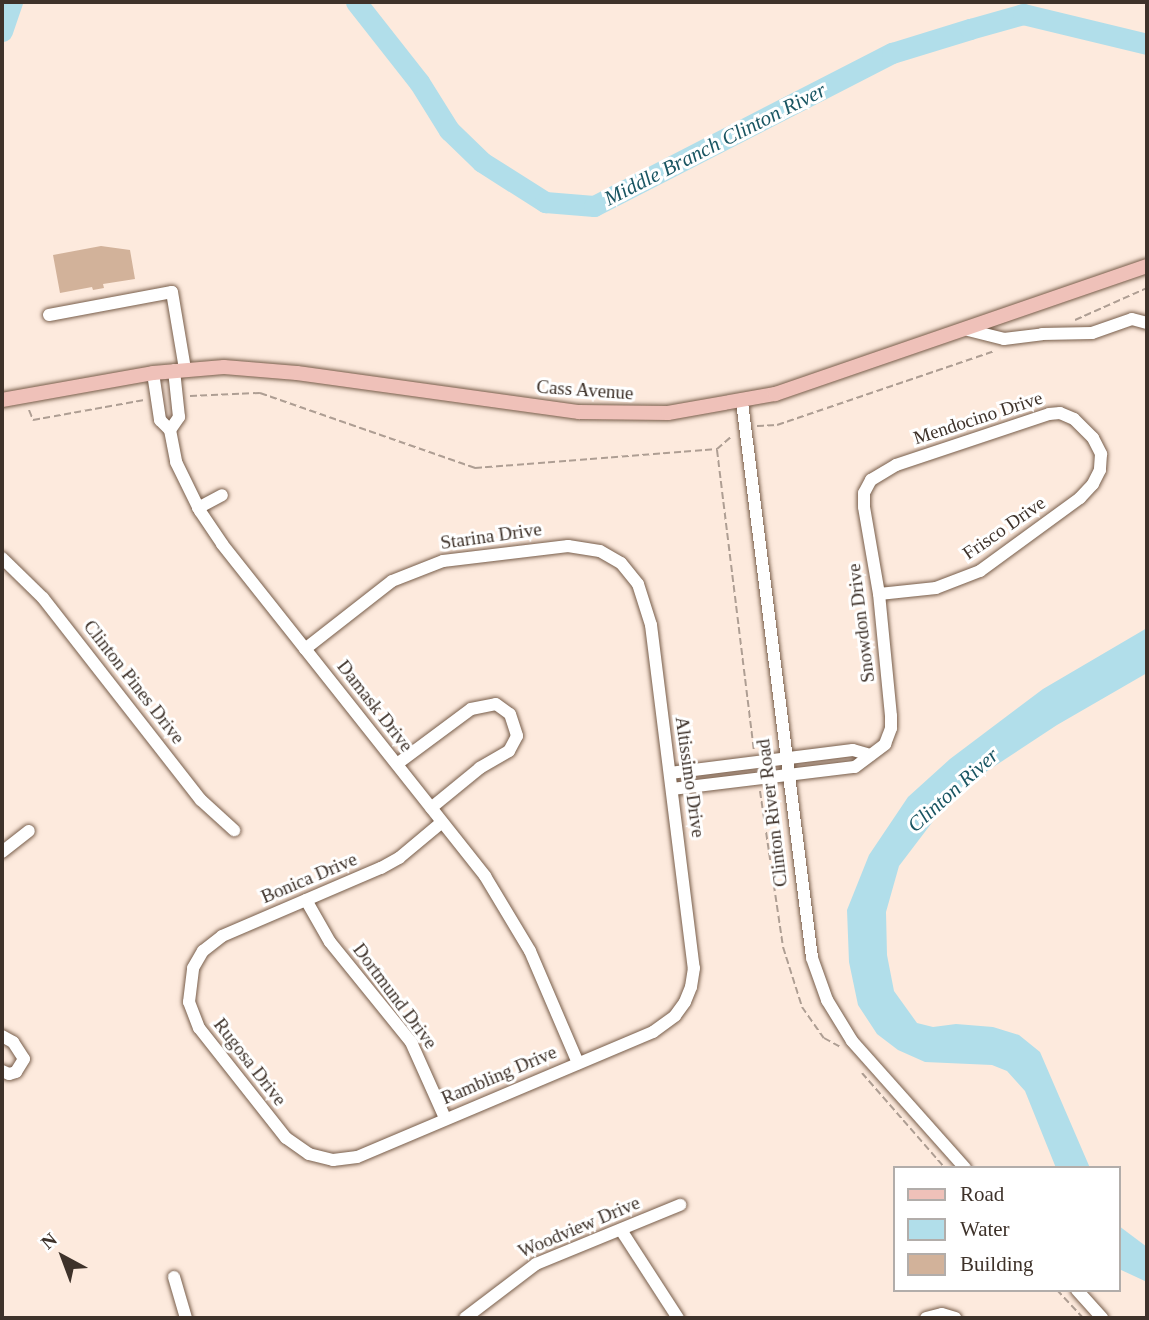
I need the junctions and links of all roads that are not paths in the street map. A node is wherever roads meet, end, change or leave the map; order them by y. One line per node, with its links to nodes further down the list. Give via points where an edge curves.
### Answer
1 (1147, 266): 4 (main road, Cass Avenue)
2 (49, 315): 5 (street, via 172,292)
3 (1147, 323): 4 (street, via 1132,319 1091,333 1004,339)
4 (964, 329): 8 (main road, Cass Avenue, via 802,386)
5 (179, 370): 6 (main road, Cass Avenue); 8 (main road, Cass Avenue, via 267,370 579,412 668,413); 9 (street, via 179,417)
6 (153, 373): 7 (main road, Cass Avenue); 9 (street, Damask Drive, via 160,421)
7 (2, 400)
8 (742, 402): 19 (street, Clinton River Road)
9 (170, 430): 13 (street, Damask Drive, via 176,462)
10 (1093, 438): 11 (street, Mendocino Drive, via 1074,419 1049,414 896,465); 16 (street, Frisco Drive, via 1101,454 1093,484 981,571 936,588)
11 (871, 480): 16 (street, Snowdon Drive, via 864,493 864,508)
12 (222, 495): 13 (street)
13 (198, 508): 17 (street, Damask Drive)
14 (2, 558): 26 (street, Clinton Pines Drive, via 43,598 201,800)
15 (621, 564): 17 (street, Starina Drive, via 600,551 568,546 443,561 393,581); 21 (street, Altissimo Drive, via 638,584 649,614)
16 (879, 594): 18 (street, Snowdon Drive, via 891,728 885,744)
17 (305, 649): 20 (street, Damask Drive)
18 (870, 755): 19 (street, via 853,750); 22 (street, Snowdon Drive, via 855,767)
19 (785, 758): 21 (street); 22 (street, Clinton River Road)
20 (397, 764): 24 (street, Damask Drive); 24 (street, via 471,709 496,704 510,714 517,736 509,751)
21 (670, 772): 23 (street, Altissimo Drive)
22 (787, 775): 23 (street, Snowdon Drive); 37 (street, Clinton River Road, via 805,928 827,1000 870,1063)
23 (672, 789): 31 (street, Altissimo Drive, via 694,968)
24 (431, 808): 25 (street, Damask Drive)
25 (442, 822): 29 (street, Bonica Drive, via 390,863); 33 (street, Damask Drive, via 485,876 522,935)
26 (234, 830)
27 (29, 831): 28 (street)
28 (2, 852)
29 (306, 900): 30 (street, Bonica Drive, via 222,936 207,947); 35 (street, Dortmund Drive, via 330,942 415,1048)
30 (193, 968): 36 (street, Rugosa Drive, via 188,1002 202,1033 290,1144)
31 (685, 1002): 33 (street, Rambling Drive, via 660,1029)
32 (2, 1036): 34 (street, via 13,1042 23,1059 16,1072)
33 (578, 1063): 35 (street, Rambling Drive)
34 (2, 1071)
35 (445, 1118): 36 (street, Rambling Drive, via 357,1157)
36 (317, 1157)
37 (963, 1166)
38 (680, 1205): 39 (street, Woodview Drive)
39 (621, 1230): 44 (street, Woodview Drive, via 536,1264); 45 (street)
40 (174, 1277): 43 (street)
41 (1079, 1292): 47 (street)
42 (952, 1316): 46 (street)
43 (186, 1318)
44 (465, 1318)
45 (678, 1318)
46 (926, 1318)
47 (1102, 1318)

